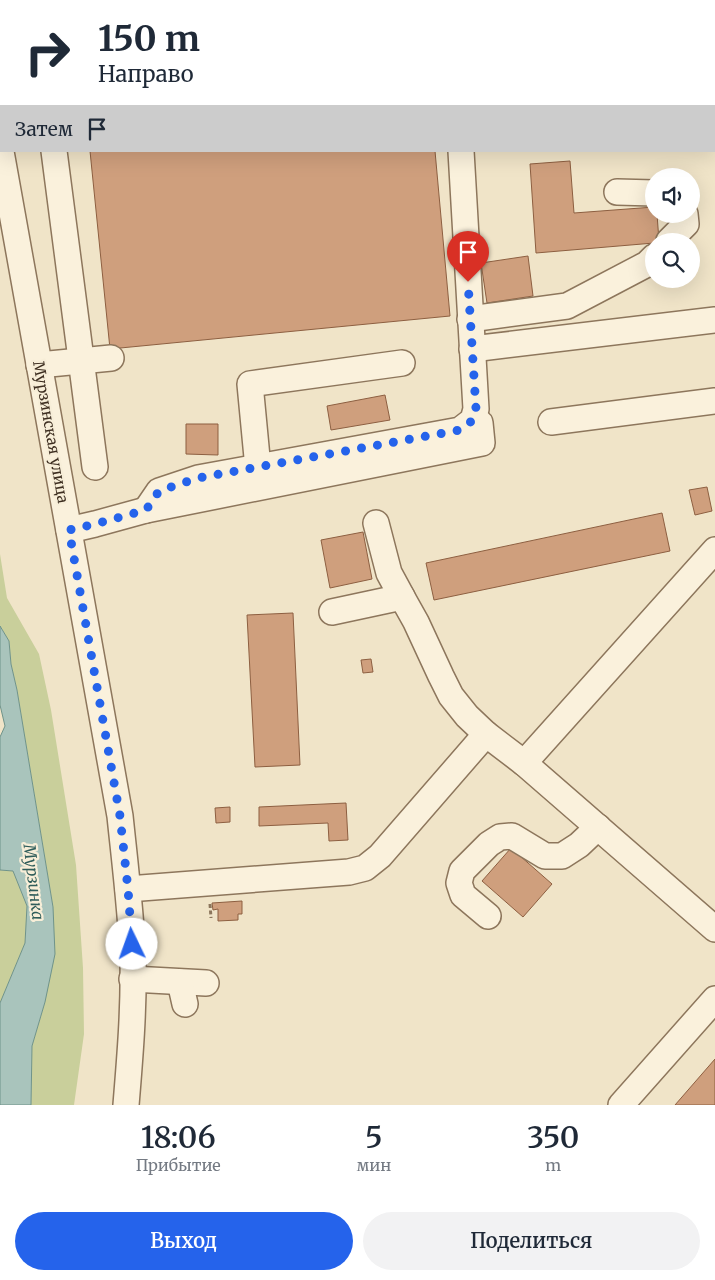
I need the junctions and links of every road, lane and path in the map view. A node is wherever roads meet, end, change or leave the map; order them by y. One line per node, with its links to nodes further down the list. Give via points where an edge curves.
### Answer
1 (1, 152): 15 (street, Мурзинская улица)
2 (54, 152): 13 (street)
3 (461, 152): 9 (street)
4 (616, 192): 5 (street)
5 (645, 193)
6 (686, 223): 7 (street)
7 (677, 233)
8 (645, 265): 9 (street, via 567,306)
9 (470, 319): 11 (street)
10 (715, 320): 11 (street)
11 (472, 349): 17 (street, via 476,409)
12 (111, 358): 13 (street)
13 (82, 360): 15 (street); 19 (street)
14 (402, 364): 20 (street, via 250,384)
15 (39, 365): 23 (street, Мурзинская улица)
16 (715, 400): 18 (street)
17 (473, 420): 20 (street, via 460,430); 21 (street, via 480,423 482,443)
18 (551, 422)
19 (95, 466)
20 (258, 468): 21 (street, via 198,478 159,491)
21 (146, 510): 23 (street)
22 (376, 523): 25 (street, via 389,573)
23 (69, 530): 30 (street, Мурзинская улица, via 120,816)
24 (715, 550): 28 (street)
25 (402, 598): 26 (street); 27 (street, via 451,696)
26 (332, 612)
27 (486, 734): 28 (street); 30 (street, via 380,856 365,868 349,872 184,877)
28 (524, 764): 29 (street)
29 (598, 826): 31 (street, via 562,856 546,856 512,836 500,837 488,844 462,871 459,883 463,895); 32 (street)
30 (128, 889): 33 (street, Мурзинская улица)
31 (488, 916)
32 (715, 929)
33 (132, 979): 34 (street, via 182,993); 36 (street, Мурзинская улица, via 132,1038)
34 (206, 983)
35 (715, 999): 37 (street)
36 (126, 1105)
37 (621, 1105)

